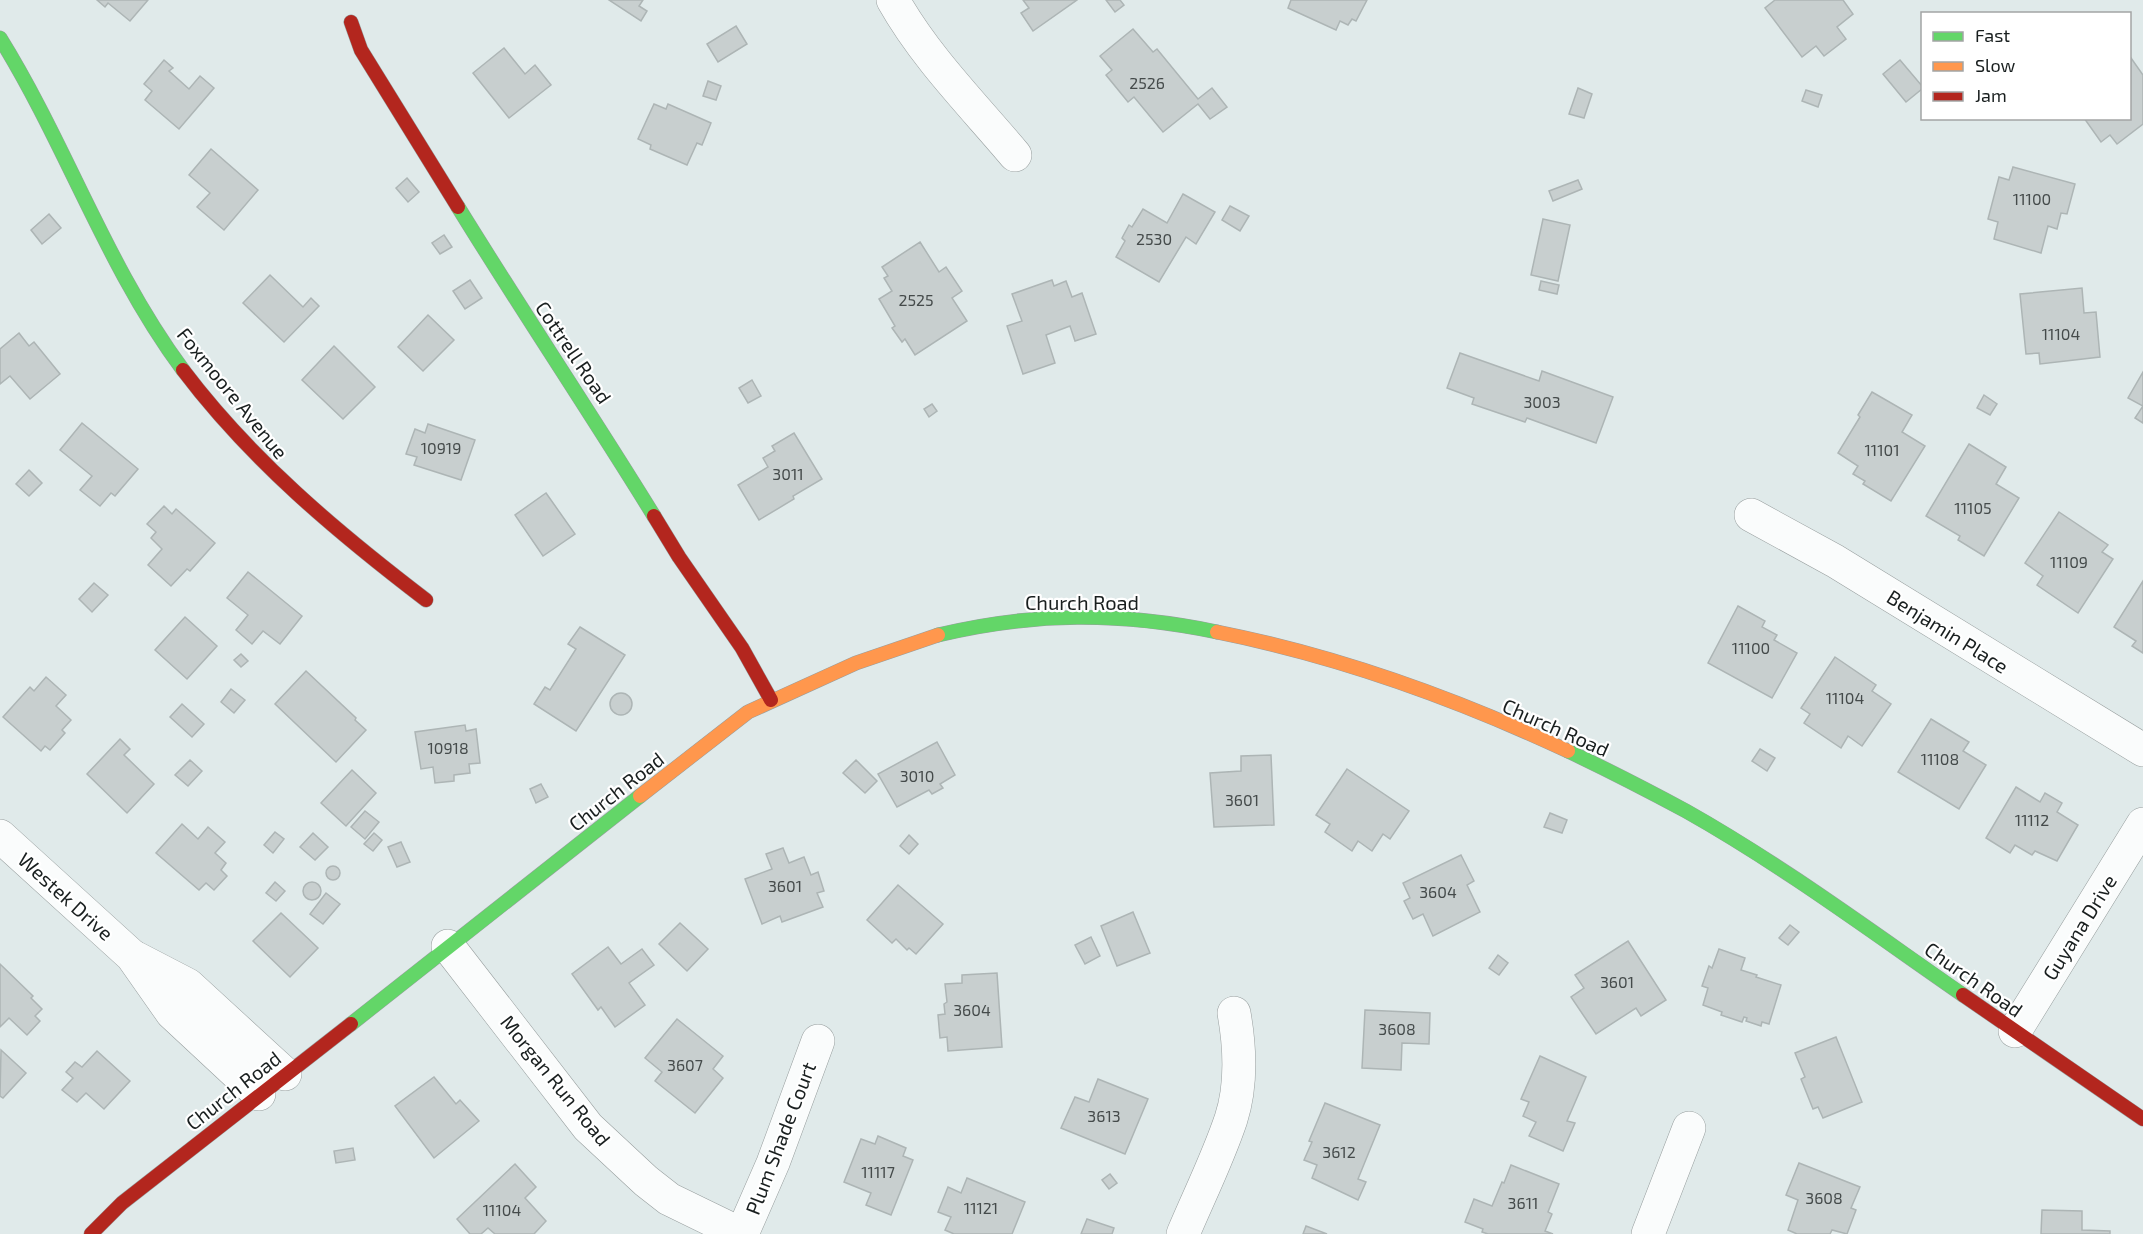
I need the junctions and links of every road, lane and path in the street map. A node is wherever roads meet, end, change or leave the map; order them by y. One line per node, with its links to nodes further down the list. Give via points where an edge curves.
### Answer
1 (893, 0): 4 (street, via 936,61)
2 (351, 22): 7 (main road, Cottrell Road, via 360,50 500,276 603,431 679,557 742,648)
3 (0, 38): 6 (main road, Foxmoore Avenue, via 53,130 139,303 184,371 283,484)
4 (1015, 155)
5 (1751, 515): 8 (street, Benjamin Place, via 1835,561)
6 (426, 600)
7 (771, 700): 11 (main road, Church Road, via 748,712); 14 (main road, Church Road, via 824,675 915,642 985,624 1047,617 1119,617 1201,627 1284,647 1406,685 1512,727 1619,776 1688,813 1811,890)
8 (2143, 750)
9 (2143, 824): 14 (street, Guyana Drive)
10 (0, 836): 12 (street, Westek Drive)
11 (448, 946): 16 (main road, Church Road); 21 (street, Morgan Run Road, via 588,1127 669,1199)
12 (132, 956): 16 (street, Westek Drive, via 188,985); 17 (street, Westek Drive, via 172,1013)
13 (1234, 1013): 22 (street, via 1239,1039 1232,1118)
14 (2015, 1031): 18 (main road, Church Road)
15 (818, 1041): 21 (street, Plum Shade Court, via 773,1163)
16 (285, 1074): 17 (main road, Church Road)
17 (259, 1094): 20 (main road, Church Road, via 122,1203)
18 (2143, 1119)
19 (1689, 1128): 23 (street)
20 (91, 1234)
21 (741, 1234)
22 (1183, 1234)
23 (1648, 1234)

